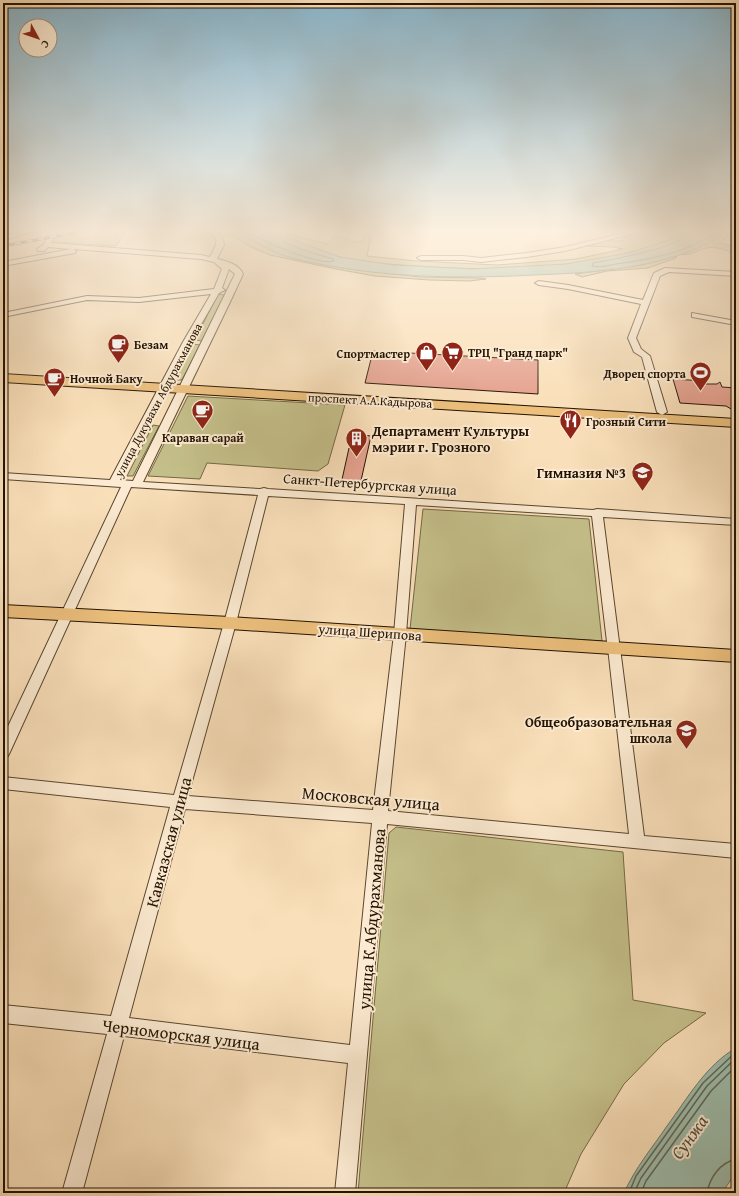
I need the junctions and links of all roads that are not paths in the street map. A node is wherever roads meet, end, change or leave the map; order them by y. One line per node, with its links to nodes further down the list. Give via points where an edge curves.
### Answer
1 (218, 287): 5 (street, улица Дукувахи Абдурахманова)
2 (233, 287): 6 (street, улица Дукувахи Абдурахманова)
3 (567, 287): 7 (street)
4 (652, 287): 7 (street)
5 (217, 290): 6 (street); 8 (street, via 139,300 87,298); 11 (street, улица Дукувахи Абдурахманова)
6 (232, 290): 12 (street, улица Дукувахи Абдурахманова)
7 (646, 303): 17 (street, via 632,338 637,350 646,356)
8 (3, 315)
9 (695, 315): 10 (street)
10 (736, 324)
11 (187, 342): 12 (street); 15 (street, улица Дукувахи Абдурахманова)
12 (205, 343): 16 (street, улица Дукувахи Абдурахманова)
13 (3, 373): 15 (main road, проспект А.А.Кадырова)
14 (3, 378): 15 (main road, проспект А.А.Кадырова)
15 (166, 385): 16 (main road, проспект А.А.Кадырова); 19 (street, улица Дукувахи Абдурахманова)
16 (184, 386): 17 (main road, проспект А.А.Кадырова); 20 (street, улица Дукувахи Абдурахманова); 21 (main road, проспект А.А.Кадырова)
17 (662, 412): 18 (main road, проспект А.А.Кадырова)
18 (736, 417)
19 (146, 422): 20 (street); 23 (street, улица Дукувахи Абдурахманова)
20 (164, 423): 24 (street, улица Дукувахи Абдурахманова)
21 (736, 423)
22 (3, 476): 23 (street, Санкт-Петербургская улица)
23 (114, 482): 24 (street, Санкт-Петербургская улица)
24 (132, 483): 25 (street, Санкт-Петербургская улица); 30 (street, улица Дукувахи Абдурахманова)
25 (264, 491): 26 (street, Санкт-Петербургская улица); 31 (street, Кавказская улица)
26 (411, 501): 27 (street, Санкт-Петербургская улица); 32 (street, улица К.Абдурахманова)
27 (596, 512): 28 (street, Санкт-Петербургская улица); 33 (street)
28 (736, 522)
29 (3, 611): 30 (main road, улица Шерипова)
30 (67, 615): 31 (main road, улица Шерипова); 35 (street, улица Дукувахи Абдурахманова)
31 (230, 623): 32 (main road, улица Шерипова); 37 (street, Кавказская улица)
32 (400, 634): 33 (main road, улица Шерипова); 38 (street, улица К.Абдурахманова)
33 (613, 645): 34 (main road, улица Шерипова); 39 (street)
34 (736, 656)
35 (3, 752)
36 (3, 783): 37 (street, Московская улица)
37 (179, 802): 38 (street, Московская улица); 42 (street, Кавказская улица)
38 (380, 817): 39 (street, Московская улица); 43 (street, улица К.Абдурахманова)
39 (637, 841): 40 (street, Московская улица)
40 (736, 851)
41 (3, 1014): 42 (street, Черноморская улица)
42 (118, 1026): 43 (street, Черноморская улица); 44 (street, Кавказская улица)
43 (359, 1055): 45 (street, улица К.Абдурахманова)
44 (72, 1193)
45 (345, 1193)

